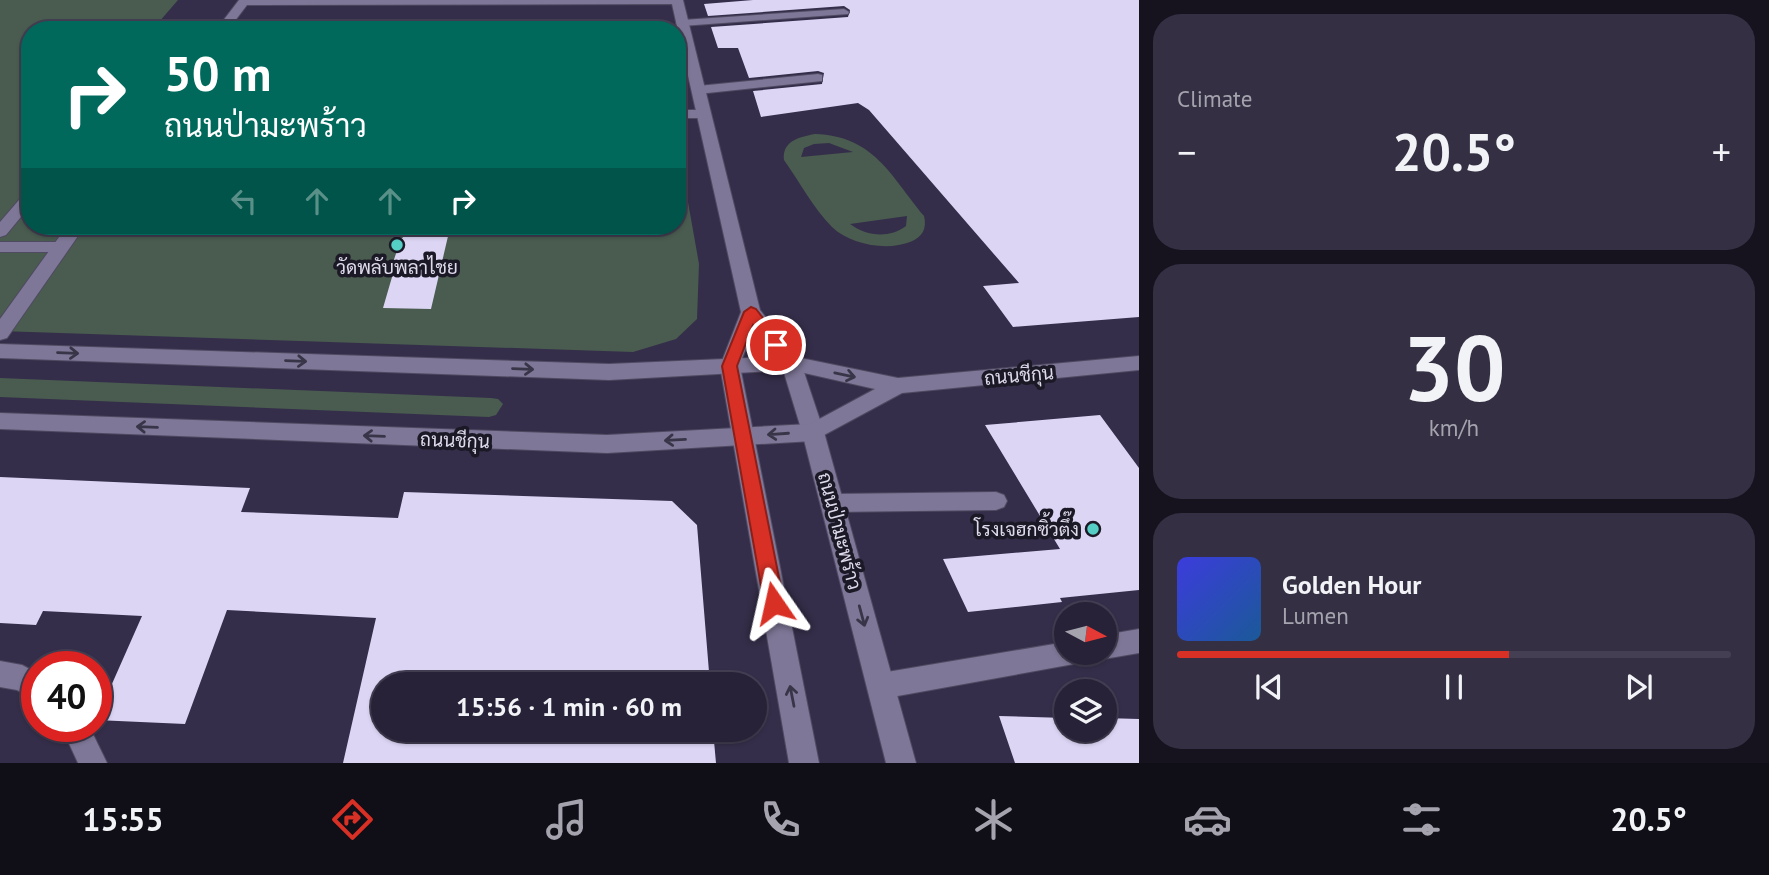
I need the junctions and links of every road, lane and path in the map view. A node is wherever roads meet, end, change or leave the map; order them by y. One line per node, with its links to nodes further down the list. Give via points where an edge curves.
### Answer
1 (244, 1): 2 (street); 4 (street)
2 (677, 1): 5 (street, ถนนป่ามะพร้าว)
3 (844, 12): 6 (lane)
4 (229, 21)
5 (682, 21)
6 (686, 23)
7 (686, 40): 9 (street, ถนนป่ามะพร้าว)
8 (818, 78): 9 (lane)
9 (698, 90): 11 (street, ถนนป่ามะพร้าว)
10 (686, 114): 11 (lane)
11 (704, 114): 17 (street, ถนนป่ามะพร้าว)
12 (21, 207): 13 (lane)
13 (0, 232)
14 (70, 235): 16 (street)
15 (0, 247): 16 (lane)
16 (61, 247): 18 (street)
17 (751, 312): 20 (street, ถนนป่ามะพร้าว); 22 (street)
18 (0, 333)
19 (0, 351): 22 (street, ถนนชีกุน, one-way to 22, via 609,372)
20 (791, 363): 22 (street, ถนนชีกุน); 23 (street, ถนนชีกุน, one-way to 23); 25 (street, ถนนป่ามะพร้าว)
21 (1139, 363): 23 (street, ถนนชีกุน)
22 (730, 366): 26 (street)
23 (898, 386): 25 (street, ถนนชีกุน)
24 (0, 421): 26 (street, ถนนชีกุน, one-way to 24, via 607,444)
25 (813, 432): 26 (street, ถนนชีกุน, one-way to 26); 28 (street, ถนนป่ามะพร้าว)
26 (743, 437): 37 (street, one-way to 26)
27 (996, 501): 28 (lane)
28 (832, 503): 34 (street, ถนนป่ามะพร้าว, one-way to 34)
29 (1139, 641): 30 (lane)
30 (1117, 645)
31 (1054, 657): 34 (lane)
32 (0, 674): 33 (lane)
33 (21, 678)
34 (881, 687): 38 (street, ถนนป่ามะพร้าว)
35 (82, 742): 36 (lane)
36 (93, 763)
37 (804, 763)
38 (901, 763)

